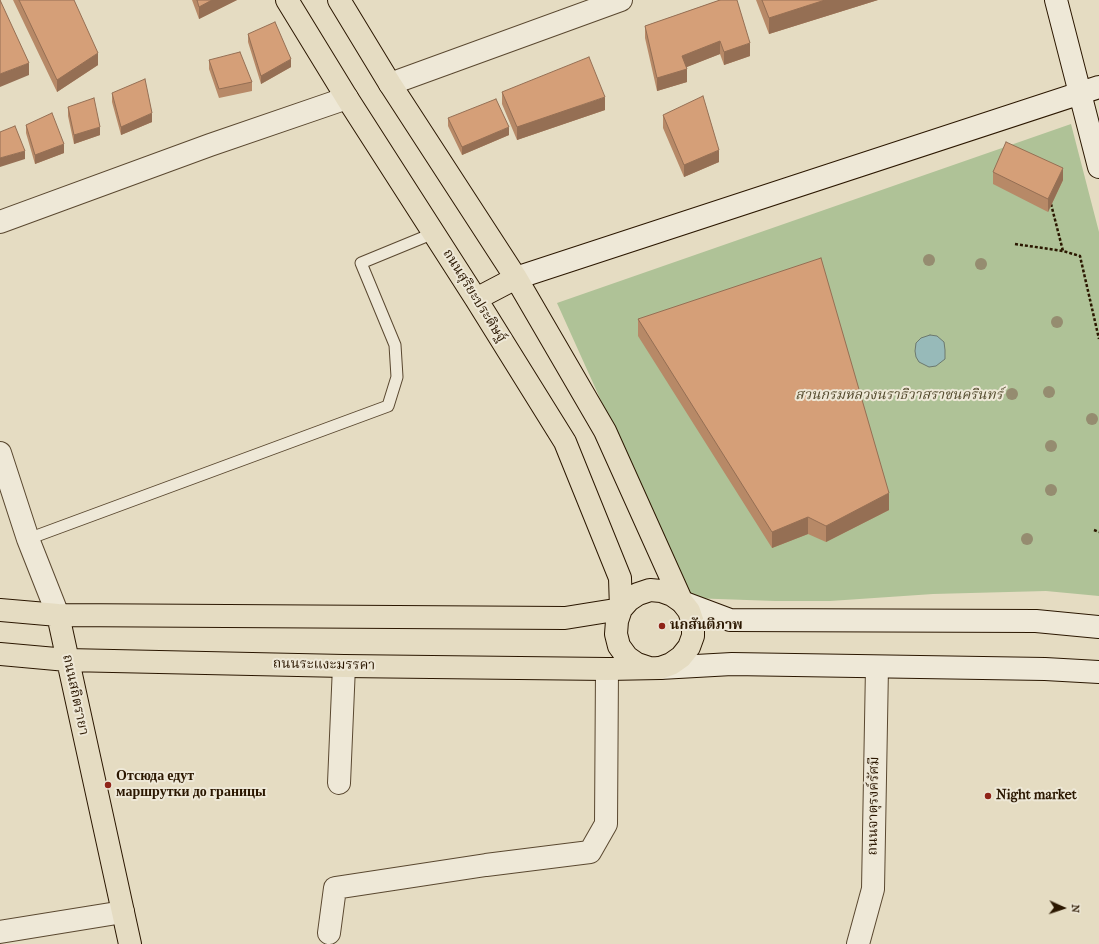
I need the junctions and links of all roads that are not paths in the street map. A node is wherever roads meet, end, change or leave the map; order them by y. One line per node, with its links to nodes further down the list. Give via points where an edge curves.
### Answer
1 (287, 0): 7 (main road, ถนนสุริยะประดิษฐ์)
2 (339, 0): 5 (main road)
3 (621, 0): 5 (street)
4 (1056, 0): 6 (street)
5 (390, 84): 11 (main road)
6 (1090, 90): 8 (street); 11 (street)
7 (347, 98): 9 (street); 10 (main road, ถนนสุริยะประดิษฐ์)
8 (1099, 167)
9 (0, 222)
10 (434, 233): 12 (main road, ถนนสุริยะประดิษฐ์); 14 (lane, via 361,263 395,345 397,377 388,406)
11 (516, 278): 12 (main road); 15 (main road, via 605,431)
12 (476, 299): 16 (main road, ถนนสุริยะประดิษฐ์, via 565,442 620,578)
13 (0, 453): 14 (street, ถนนสถิตรายา)
14 (28, 539): 18 (street, ถนนสถิตรายา)
15 (682, 602): 16 (main road, via 672,595 650,590 638,594); 19 (street, via 730,620 1036,622); 24 (main road, via 693,623 693,636 689,647 676,661)
16 (621, 609): 18 (main road, via 565,618); 24 (main road, via 616,627 619,646 627,657 637,664)
17 (0, 610): 18 (main road)
18 (58, 615): 21 (main road, ถนนสถิตรายา)
19 (1099, 627)
20 (0, 654): 21 (main road, ถนนระแงะมรรคา)
21 (68, 660): 22 (main road, ถนนระแงะมรรคา); 28 (main road, ถนนสถิตรายา)
22 (344, 666): 25 (main road, ถนนระแงะมรรคา); 27 (street)
23 (878, 667): 24 (street, via 732,664); 26 (street); 32 (street, ถนนจาตุรงค์รัศมี, via 873,889)
24 (654, 668): 25 (main road, ถนนระแงะมรรคา)
25 (606, 669): 30 (street, via 606,824 590,852 335,888)
26 (1099, 672)
27 (339, 783)
28 (123, 912): 29 (street); 31 (main road, ถนนสถิตรายา)
29 (0, 932)
30 (329, 933)
31 (130, 944)
32 (858, 944)

